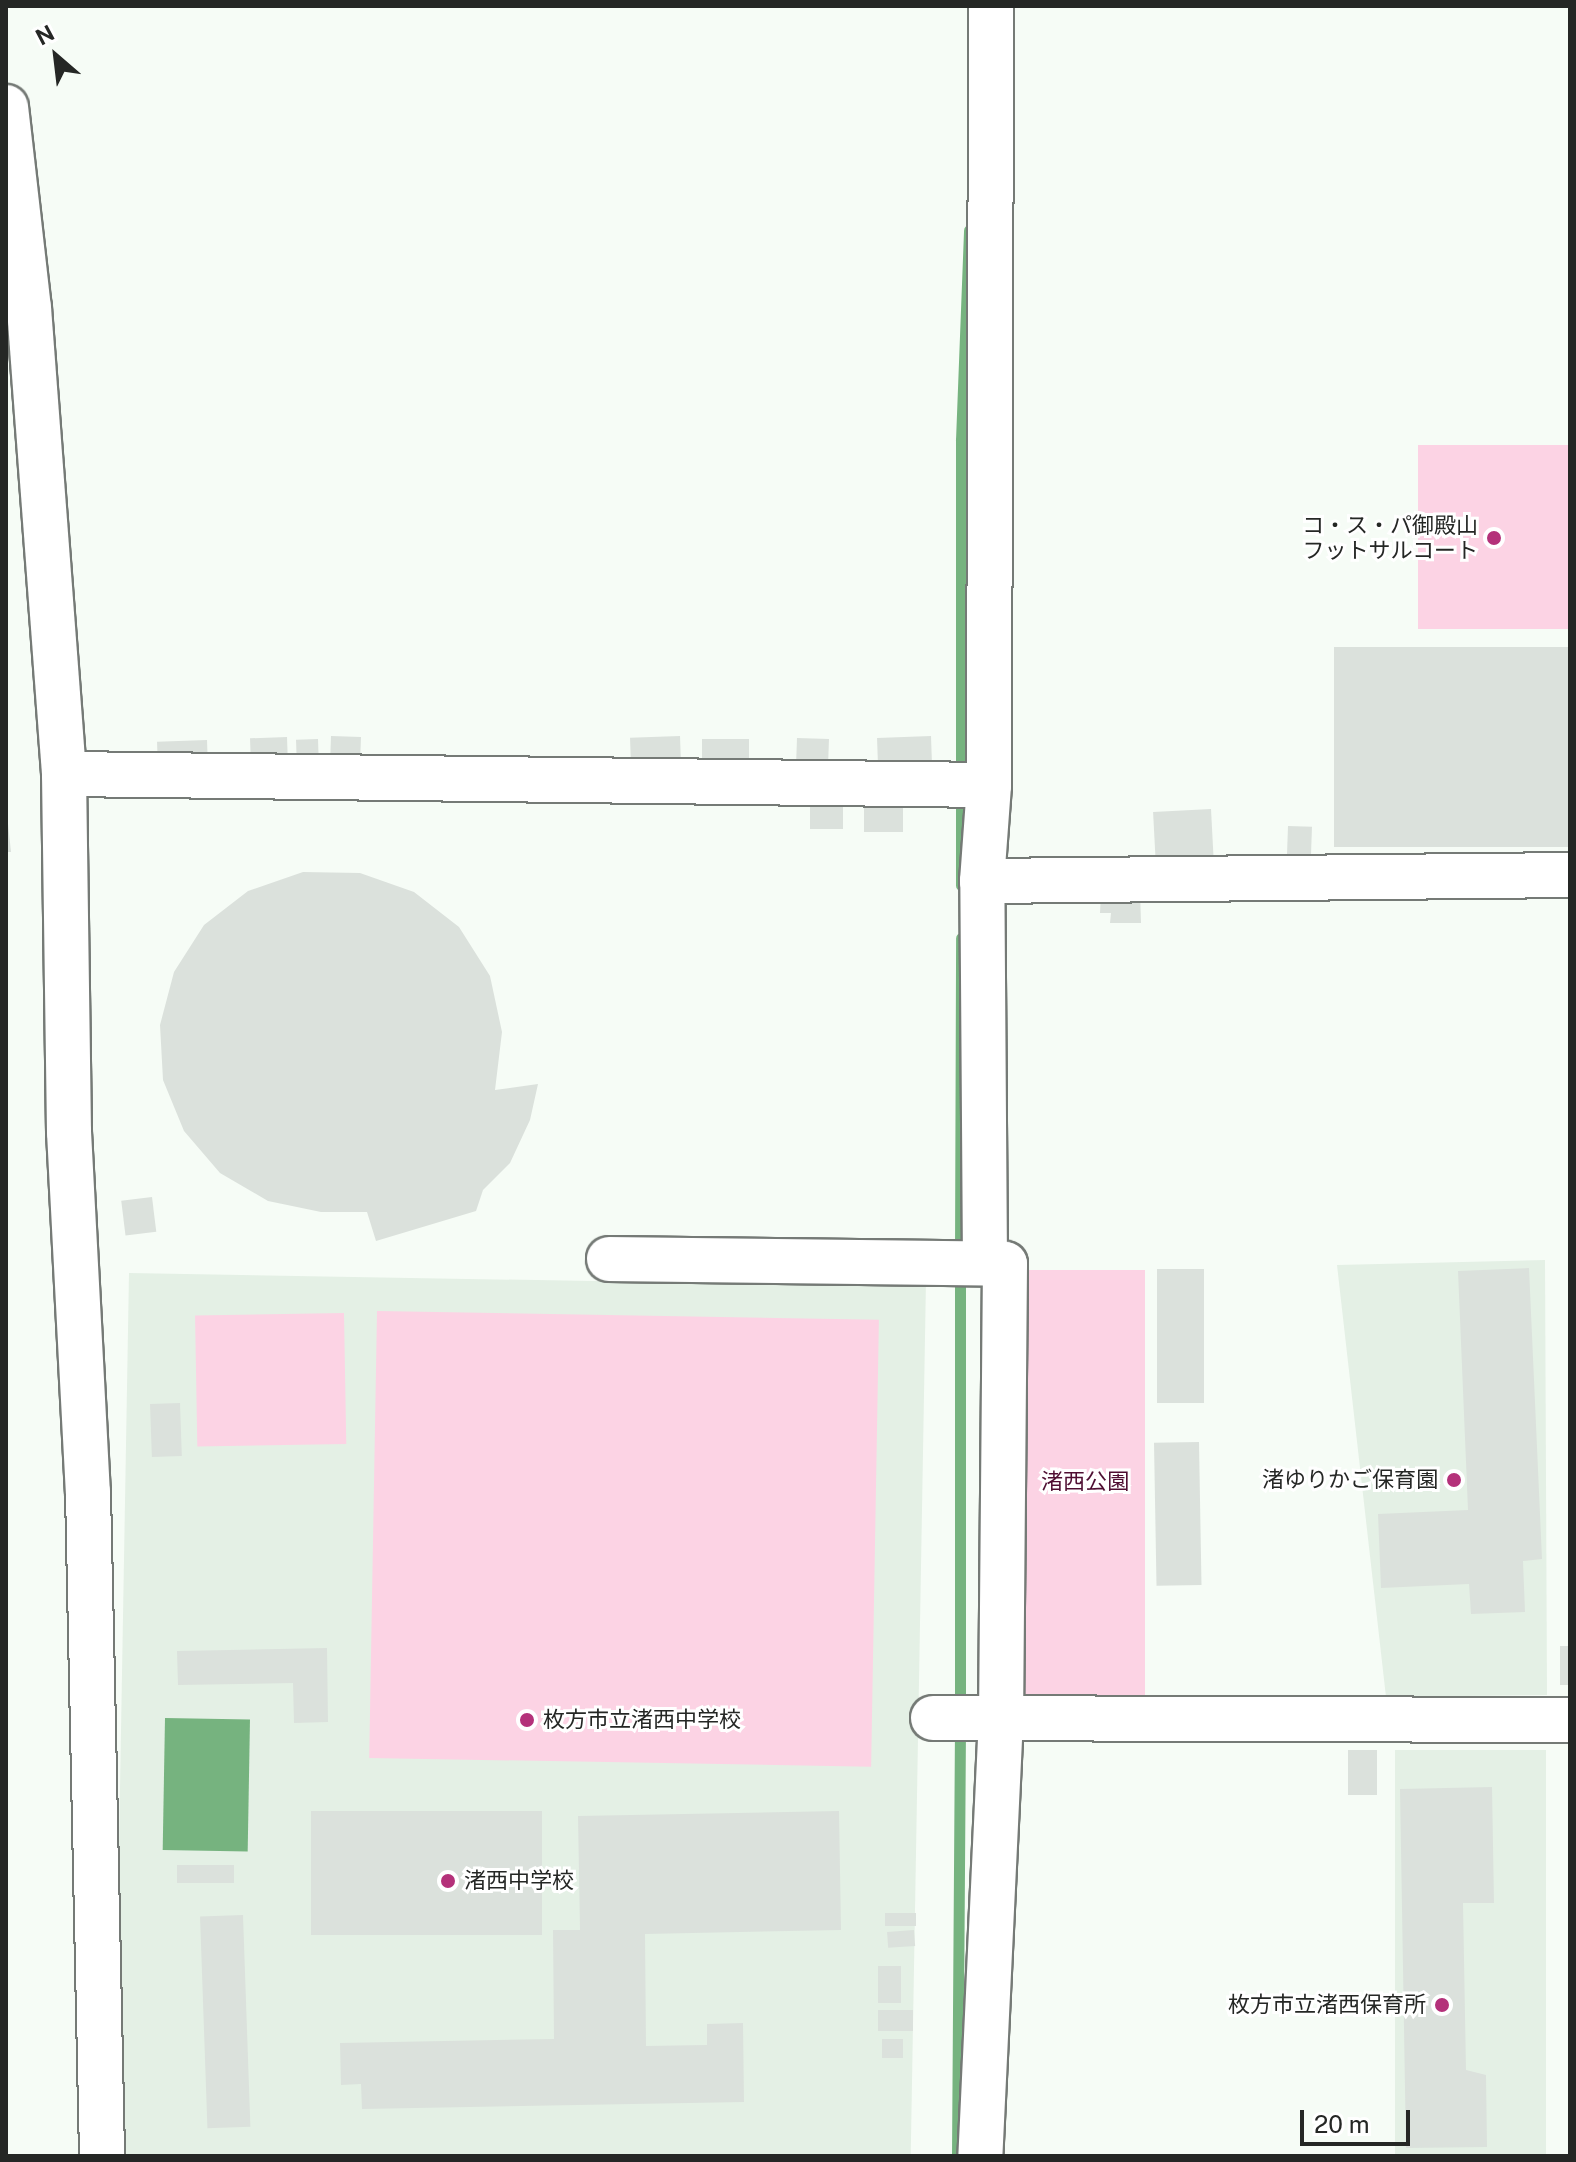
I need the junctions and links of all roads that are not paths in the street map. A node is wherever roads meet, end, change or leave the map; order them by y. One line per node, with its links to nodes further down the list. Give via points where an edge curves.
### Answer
1 (991, 6): 4 (street)
2 (6, 107): 3 (street, via 29,308)
3 (64, 774): 4 (street); 12 (street, via 69,1132 88,1492)
4 (989, 785): 6 (street)
5 (1570, 875): 6 (street)
6 (982, 881): 8 (street)
7 (609, 1259): 8 (street)
8 (985, 1263): 10 (street, via 1005,1264)
9 (933, 1718): 10 (street)
10 (990, 1718): 11 (street); 13 (street)
11 (1570, 1720)
12 (102, 2156)
13 (980, 2156)

